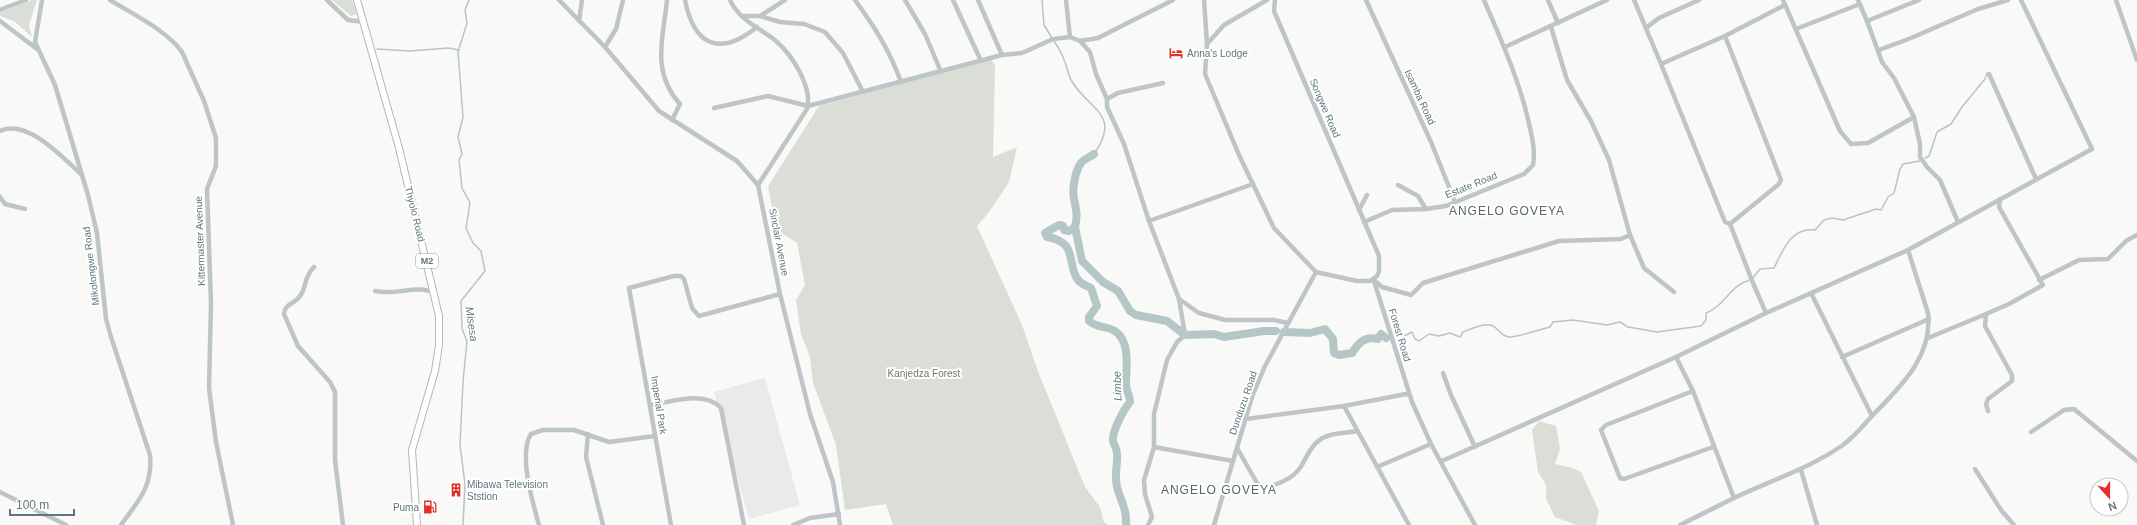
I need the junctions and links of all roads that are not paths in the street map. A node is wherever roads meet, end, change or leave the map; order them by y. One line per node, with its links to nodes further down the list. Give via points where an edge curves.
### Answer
1 (26, 0): 34 (street)
2 (42, 0): 52 (street, Mikolongwe Road, via 35,35)
3 (110, 0): 134 (street, Kittermaster Avenue, via 142,19 179,48 204,101 216,138 216,166 207,189 211,304 209,388 216,442)
4 (327, 0): 40 (street, via 348,20)
5 (357, 0): 40 (highway, Thyolo Road / M2)
6 (559, 0): 38 (street)
7 (582, 0): 38 (street)
8 (623, 0): 50 (street, via 616,29)
9 (667, 0): 67 (street, via 661,68 666,83 680,104)
10 (685, 0): 42 (street, via 692,26 702,38 714,44 738,40)
11 (730, 0): 35 (street)
12 (785, 0): 36 (street)
13 (855, 0): 60 (street, via 879,34)
14 (905, 0): 58 (street)
15 (953, 0): 55 (street)
16 (978, 0): 54 (street)
17 (1066, 0): 47 (street)
18 (1173, 0): 48 (street, via 1098,38)
19 (1204, 0): 49 (street)
20 (1267, 0): 49 (street, via 1224,24)
21 (1275, 0): 80 (street, Songwe Road, via 1274,10)
22 (1366, 0): 77 (street, Isamba Road, via 1431,142)
23 (1484, 0): 51 (street)
24 (1548, 0): 41 (street)
25 (1607, 0): 41 (street)
26 (1634, 0): 44 (street)
27 (1699, 0): 44 (street, via 1659,18)
28 (1919, 0): 39 (street)
29 (2008, 0): 53 (street, via 1978,9)
30 (2021, 0): 70 (street, via 2092,149)
31 (2116, 0): 56 (street)
32 (1784, 2): 45 (street); 46 (street)
33 (1859, 2): 39 (street); 45 (street)
34 (0, 10)
35 (742, 16): 36 (street); 42 (street)
36 (760, 16): 62 (street, via 780,22 804,24 825,32 843,52)
37 (0, 21): 52 (street)
38 (579, 21): 50 (street)
39 (1867, 21): 53 (street)
40 (364, 22): 94 (highway, Thyolo Road / M2)
41 (1558, 23): 43 (street)
42 (757, 27): 64 (street, via 778,44 793,62 806,87)
43 (1550, 27): 51 (street); 85 (street, via 1567,80 1591,121 1609,160)
44 (1646, 28): 57 (street)
45 (1796, 29): 66 (street, via 1840,131 1851,144 1868,143)
46 (1724, 36): 57 (street); 84 (street, via 1781,180)
47 (1070, 37): 48 (street); 54 (street, via 1053,39 1022,53)
48 (1080, 41): 63 (street, via 1090,51 1096,74)
49 (1207, 44): 71 (street, via 1205,74)
50 (605, 47): 67 (street, via 644,94)
51 (1505, 47): 77 (street, Estate Road, via 1520,88 1534,146 1533,165 1524,174)
52 (37, 49): 69 (street, Mikolongwe Road, via 55,84)
53 (1878, 50): 66 (street, via 1882,62 1894,78)
54 (1002, 55): 55 (street)
55 (981, 60): 58 (street)
56 (2137, 60)
57 (1662, 64): 84 (street, via 1725,222)
58 (941, 72): 60 (street)
59 (1989, 74): 70 (street)
60 (901, 82): 62 (street)
61 (1163, 83): 63 (street, via 1118,93)
62 (863, 92): 64 (street)
63 (1108, 99): 81 (street, via 1107,107 1124,144)
64 (808, 106): 65 (street, via 768,96); 72 (street)
65 (714, 108)
66 (1914, 117): 83 (street, via 1920,157 1940,180)
67 (672, 120): 72 (street, via 737,161)
68 (1, 130): 69 (street, via 15,129 38,137)
69 (82, 175): 133 (street, Mikolongwe Road, via 98,233 106,319 150,455 151,472 148,486)
70 (2036, 179): 76 (street)
71 (1252, 184): 81 (street); 89 (street, via 1274,228)
72 (758, 185): 96 (street, Sinclair Avenue)
73 (1398, 185): 79 (street, via 1418,196)
74 (1367, 195): 80 (street)
75 (0, 197): 78 (street, via 5,204)
76 (2000, 199): 83 (street); 91 (street, via 1998,207)
77 (1455, 202): 79 (street, Estate Road)
78 (25, 209)
79 (1426, 209): 82 (street, Estate Road, via 1392,210)
80 (1359, 210): 82 (street, Songwe Road)
81 (1149, 221): 97 (street)
82 (1364, 222): 90 (street, Songwe Road, via 1379,256 1379,271)
83 (1958, 222): 87 (street)
84 (1730, 224): 98 (street)
85 (1630, 235): 90 (street, via 1621,239 1559,241 1541,246 1423,283 1411,296 1382,287); 93 (street, via 1644,268)
86 (2137, 235): 91 (street, via 2126,241 2108,259 2079,260)
87 (1908, 250): 95 (street); 100 (street)
88 (314, 268): 135 (street, via 306,276 302,294 287,306 284,314 298,346 330,382 335,392 335,460)
89 (1316, 272): 90 (street, via 1357,281); 101 (street, Dunduzu Road)
90 (1374, 280): 107 (street, Forest Road)
91 (2039, 280): 99 (street, via 2043,286)
92 (376, 291): 94 (street, via 422,288)
93 (1674, 292)
94 (435, 293): 136 (highway, Thyolo Road / M2, via 439,316 438,352 412,450)
95 (1811, 293): 98 (street); 104 (street)
96 (780, 294): 108 (street, Imperial Park, via 699,316 692,308 681,276 630,288); 130 (street, Sinclair Avenue, via 810,414 833,482)
97 (1179, 299): 101 (street, via 1199,313 1225,320); 118 (street, via 1185,335 1177,342 1167,360 1154,414)
98 (1766, 313): 103 (street)
99 (1986, 314): 102 (street); 110 (street, via 1985,326 2012,375 2012,381 1988,399)
100 (1929, 318): 102 (street); 104 (street)
101 (1288, 322): 112 (street, Dunduzu Road, via 1265,366)
102 (1928, 338): 111 (street, via 1910,375)
103 (1676, 357): 106 (street); 119 (street)
104 (1842, 357): 111 (street)
105 (1443, 372): 119 (street)
106 (1692, 391): 120 (street); 120 (street, via 1606,425 1600,430 1620,478 1624,479)
107 (1409, 395): 109 (street); 117 (street, Forest Road)
108 (650, 405): 116 (street, Imperial Park); 140 (street, via 704,398 715,402 721,408)
109 (1344, 406): 112 (street); 113 (street)
110 (1988, 411)
111 (1872, 416): 127 (street, via 1843,445)
112 (1246, 419): 121 (street, Dunduzu Road)
113 (1358, 431): 121 (street, via 1330,434 1317,441 1300,468 1291,477 1269,487 1262,487 1257,483); 125 (street)
114 (2031, 432): 124 (street, via 2064,410 2074,409)
115 (588, 434): 116 (street, via 610,442); 137 (street, via 574,430 543,430 535,431 528,439 528,483); 138 (street, via 586,457)
116 (655, 436): 139 (street, Imperial Park)
117 (1431, 444): 123 (street, Forest Road); 125 (street)
118 (1154, 447): 122 (street); 143 (street, via 1144,480 1152,517)
119 (1475, 447): 123 (street)
120 (1713, 447): 129 (street)
121 (1237, 448): 122 (street, Dunduzu Road)
122 (1233, 461): 144 (street, Dunduzu Road)
123 (1442, 461): 146 (street, Forest Road)
124 (2137, 461)
125 (1378, 467): 145 (street)
126 (1975, 469): 149 (street, via 2001,510)
127 (1800, 470): 129 (street); 148 (street)
128 (0, 492): 132 (street)
129 (1734, 498): 131 (street)
130 (839, 514): 141 (street, via 810,518); 142 (street, Sinclair Avenue)
131 (1684, 524): 147 (street)
132 (66, 525)
133 (121, 525)
134 (233, 525)
135 (343, 525)
136 (417, 525)
137 (539, 525)
138 (603, 525)
139 (671, 525)
140 (744, 525)
141 (793, 525)
142 (840, 525)
143 (1148, 525)
144 (1214, 525)
145 (1409, 525)
146 (1475, 525)
147 (1680, 525)
148 (1817, 525)
149 (2014, 525)

